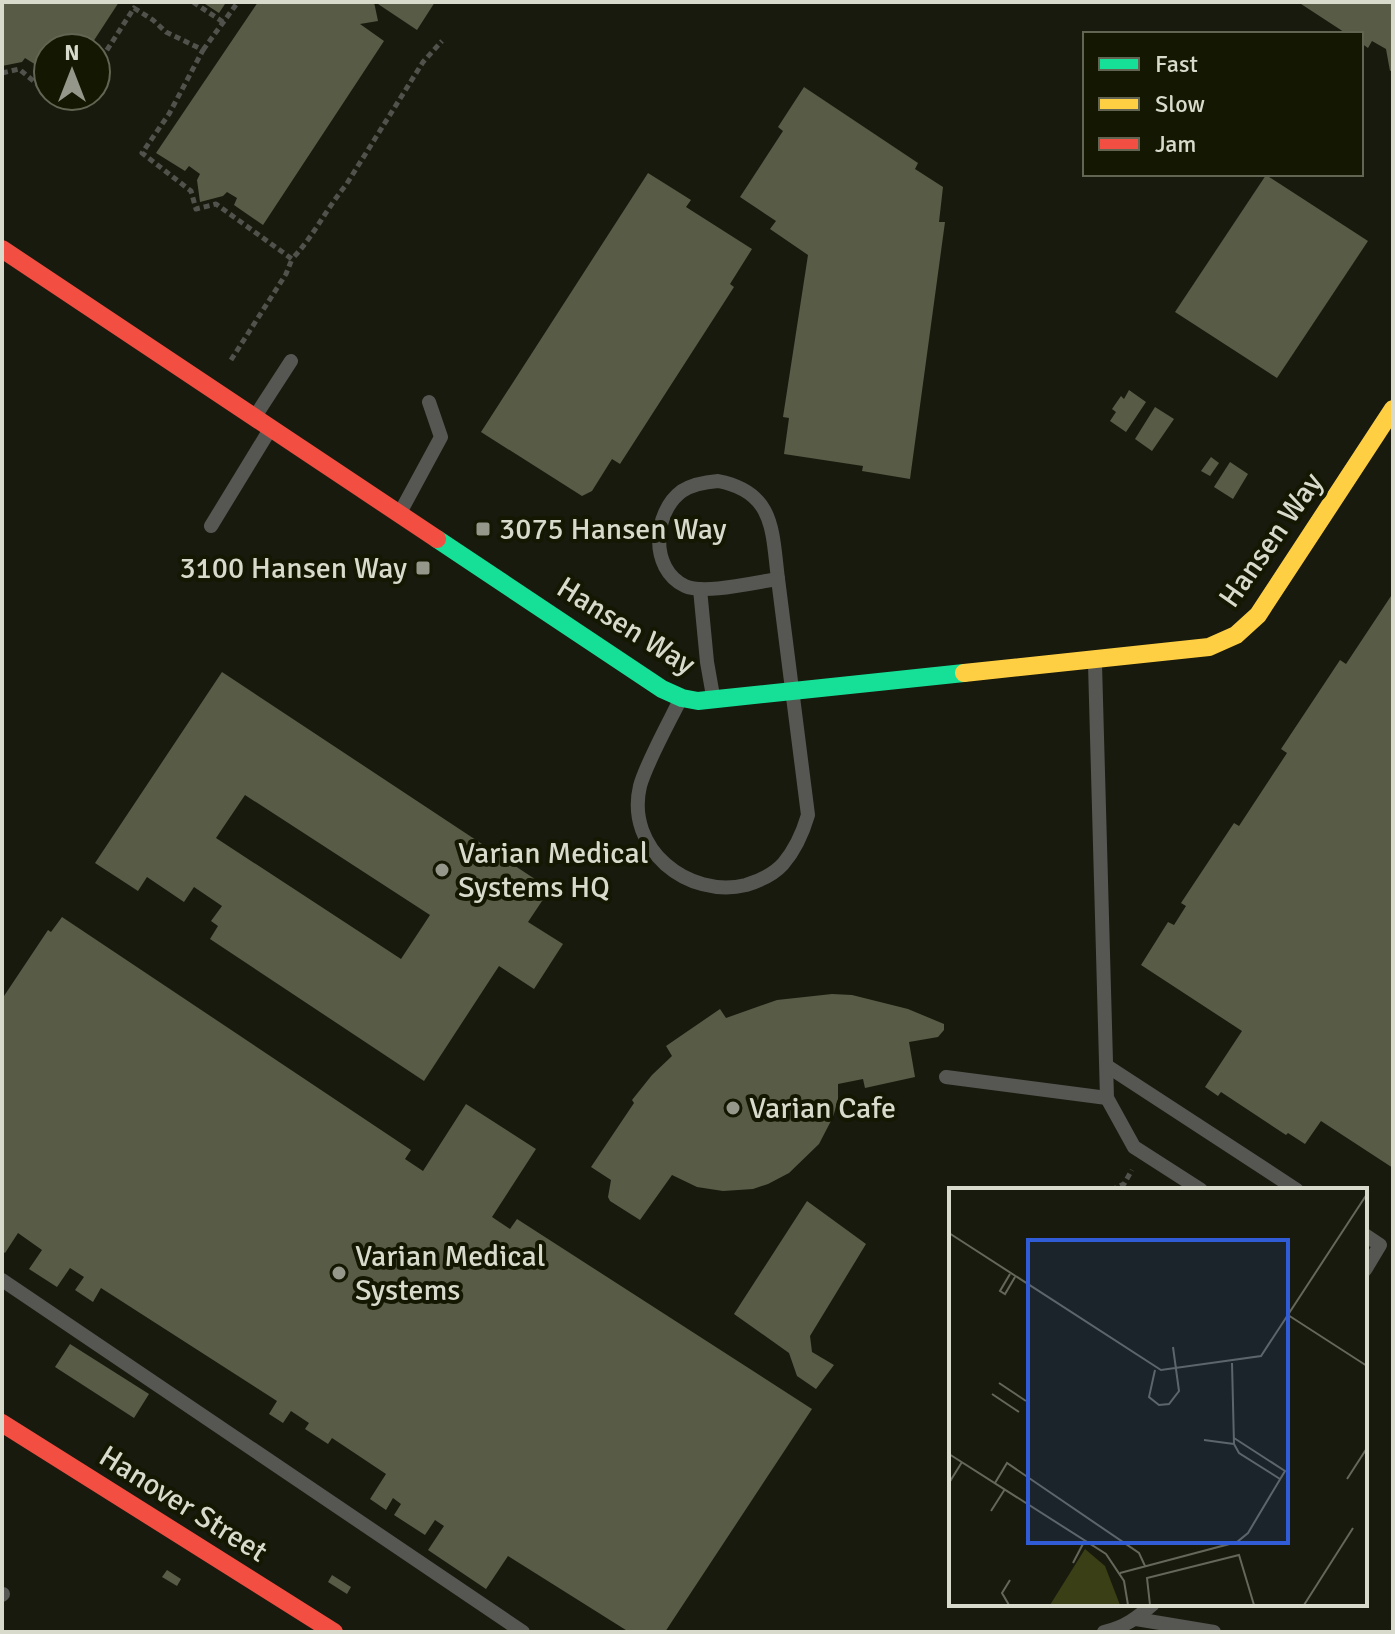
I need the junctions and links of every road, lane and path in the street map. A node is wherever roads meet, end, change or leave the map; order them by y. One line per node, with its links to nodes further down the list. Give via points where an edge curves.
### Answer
1 (193, 2): 4 (path)
2 (238, 2): 4 (path)
3 (136, 5): 6 (path); 7 (path, via 166,32)
4 (223, 22): 7 (path)
5 (442, 41): 11 (path)
6 (112, 42)
7 (203, 50): 11 (path, via 142,153 191,191 196,209 216,204)
8 (2, 73): 9 (path, via 19,69)
9 (32, 79)
10 (2, 249): 16 (street, Hansen Way)
11 (292, 259): 12 (path)
12 (231, 360)
13 (291, 361): 16 (lane)
14 (429, 402): 17 (lane, via 441,437)
15 (1393, 409): 21 (street, Hansen Way, via 1249,626 1209,647)
16 (263, 422): 17 (street, Hansen Way); 18 (lane)
17 (399, 513): 23 (street, Hansen Way)
18 (211, 526)
19 (778, 579): 20 (lane); 20 (lane, via 772,525 764,508 736,484 708,482 682,491 669,504 658,539 671,574 685,586); 22 (lane)
20 (700, 589): 24 (lane)
21 (1095, 660): 22 (street, Hansen Way); 25 (lane)
22 (793, 692): 23 (lane, via 808,815 802,834 782,865 758,881 731,888 705,887 662,863 639,816 640,787); 24 (street, Hansen Way)
23 (682, 698): 24 (street, Hansen Way)
24 (714, 700)
25 (1107, 1066): 27 (lane); 31 (lane)
26 (946, 1077): 27 (lane)
27 (1107, 1098): 30 (lane, via 1134,1147)
28 (1132, 1170): 29 (path)
29 (1115, 1188)
30 (1198, 1188)
31 (1294, 1188)
32 (1367, 1236): 33 (lane, via 1380,1245)
33 (1367, 1267)
34 (2, 1280): 42 (lane)
35 (2, 1423): 38 (street, Hanover Street)
36 (1141, 1606): 39 (lane)
37 (1151, 1606): 39 (lane)
38 (305, 1613): 40 (lane); 41 (street, Hanover Street)
39 (1136, 1619): 43 (lane); 44 (lane)
40 (296, 1632)
41 (334, 1632)
42 (523, 1632)
43 (1104, 1632)
44 (1214, 1632)

